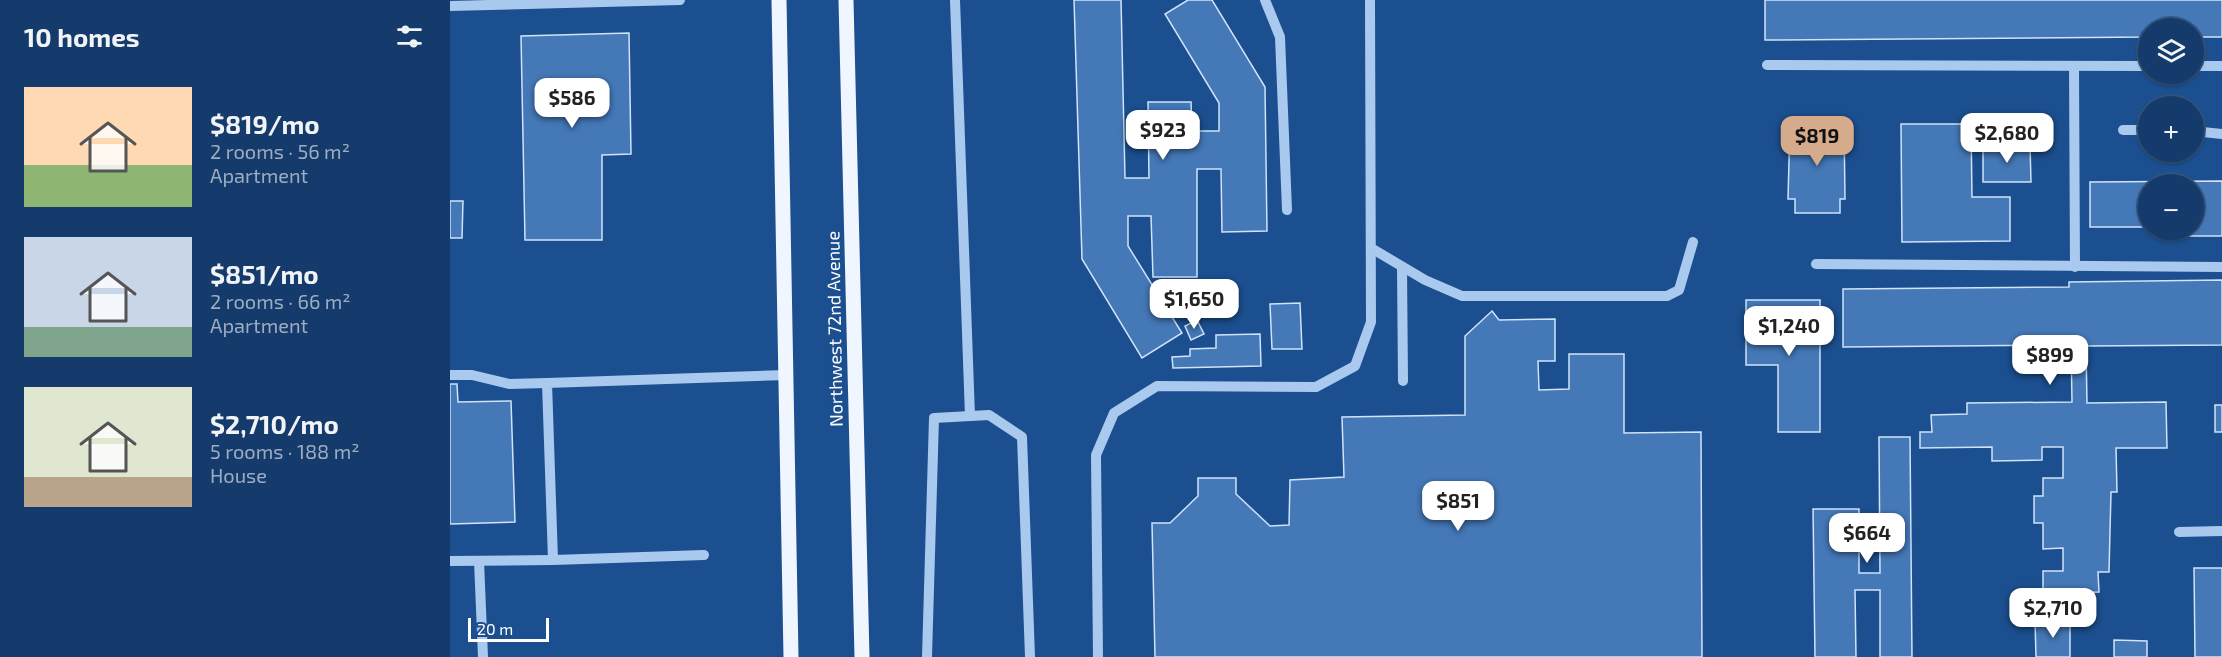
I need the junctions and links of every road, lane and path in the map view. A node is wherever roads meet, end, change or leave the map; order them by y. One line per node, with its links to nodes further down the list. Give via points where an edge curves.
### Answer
1 (680, 0): 7 (lane)
2 (779, 0): 25 (main road)
3 (846, 0): 37 (main road, Northwest 72nd Avenue)
4 (955, 0): 28 (lane)
5 (1265, 0): 17 (lane, via 1280,37)
6 (1370, 0): 19 (lane)
7 (450, 6)
8 (1767, 65): 9 (lane)
9 (2074, 66): 10 (lane); 22 (lane)
10 (2138, 66)
11 (2204, 66): 12 (lane)
12 (2222, 66)
13 (2123, 130): 14 (lane)
14 (2138, 130)
15 (2204, 132): 16 (lane)
16 (2222, 134)
17 (1287, 210)
18 (1693, 242): 21 (lane, via 1679,290 1667,296 1462,296)
19 (1371, 248): 21 (lane); 40 (lane, via 1371,322 1355,366 1316,387 1156,386 1114,413 1096,455)
20 (1816, 264): 22 (lane)
21 (1402, 267): 26 (lane)
22 (2075, 267): 23 (lane)
23 (2222, 267)
24 (450, 375): 27 (lane, via 472,375 509,384)
25 (786, 375): 27 (lane); 36 (main road)
26 (1403, 381)
27 (547, 383): 32 (lane)
28 (970, 416): 38 (lane, via 934,418); 39 (lane, via 989,415 1022,437)
29 (2222, 531): 30 (lane)
30 (2179, 532)
31 (704, 555): 32 (lane)
32 (553, 560): 34 (lane)
33 (450, 561): 34 (lane)
34 (479, 561): 35 (lane)
35 (483, 657)
36 (791, 657)
37 (862, 657)
38 (927, 657)
39 (1030, 657)
40 (1098, 657)

